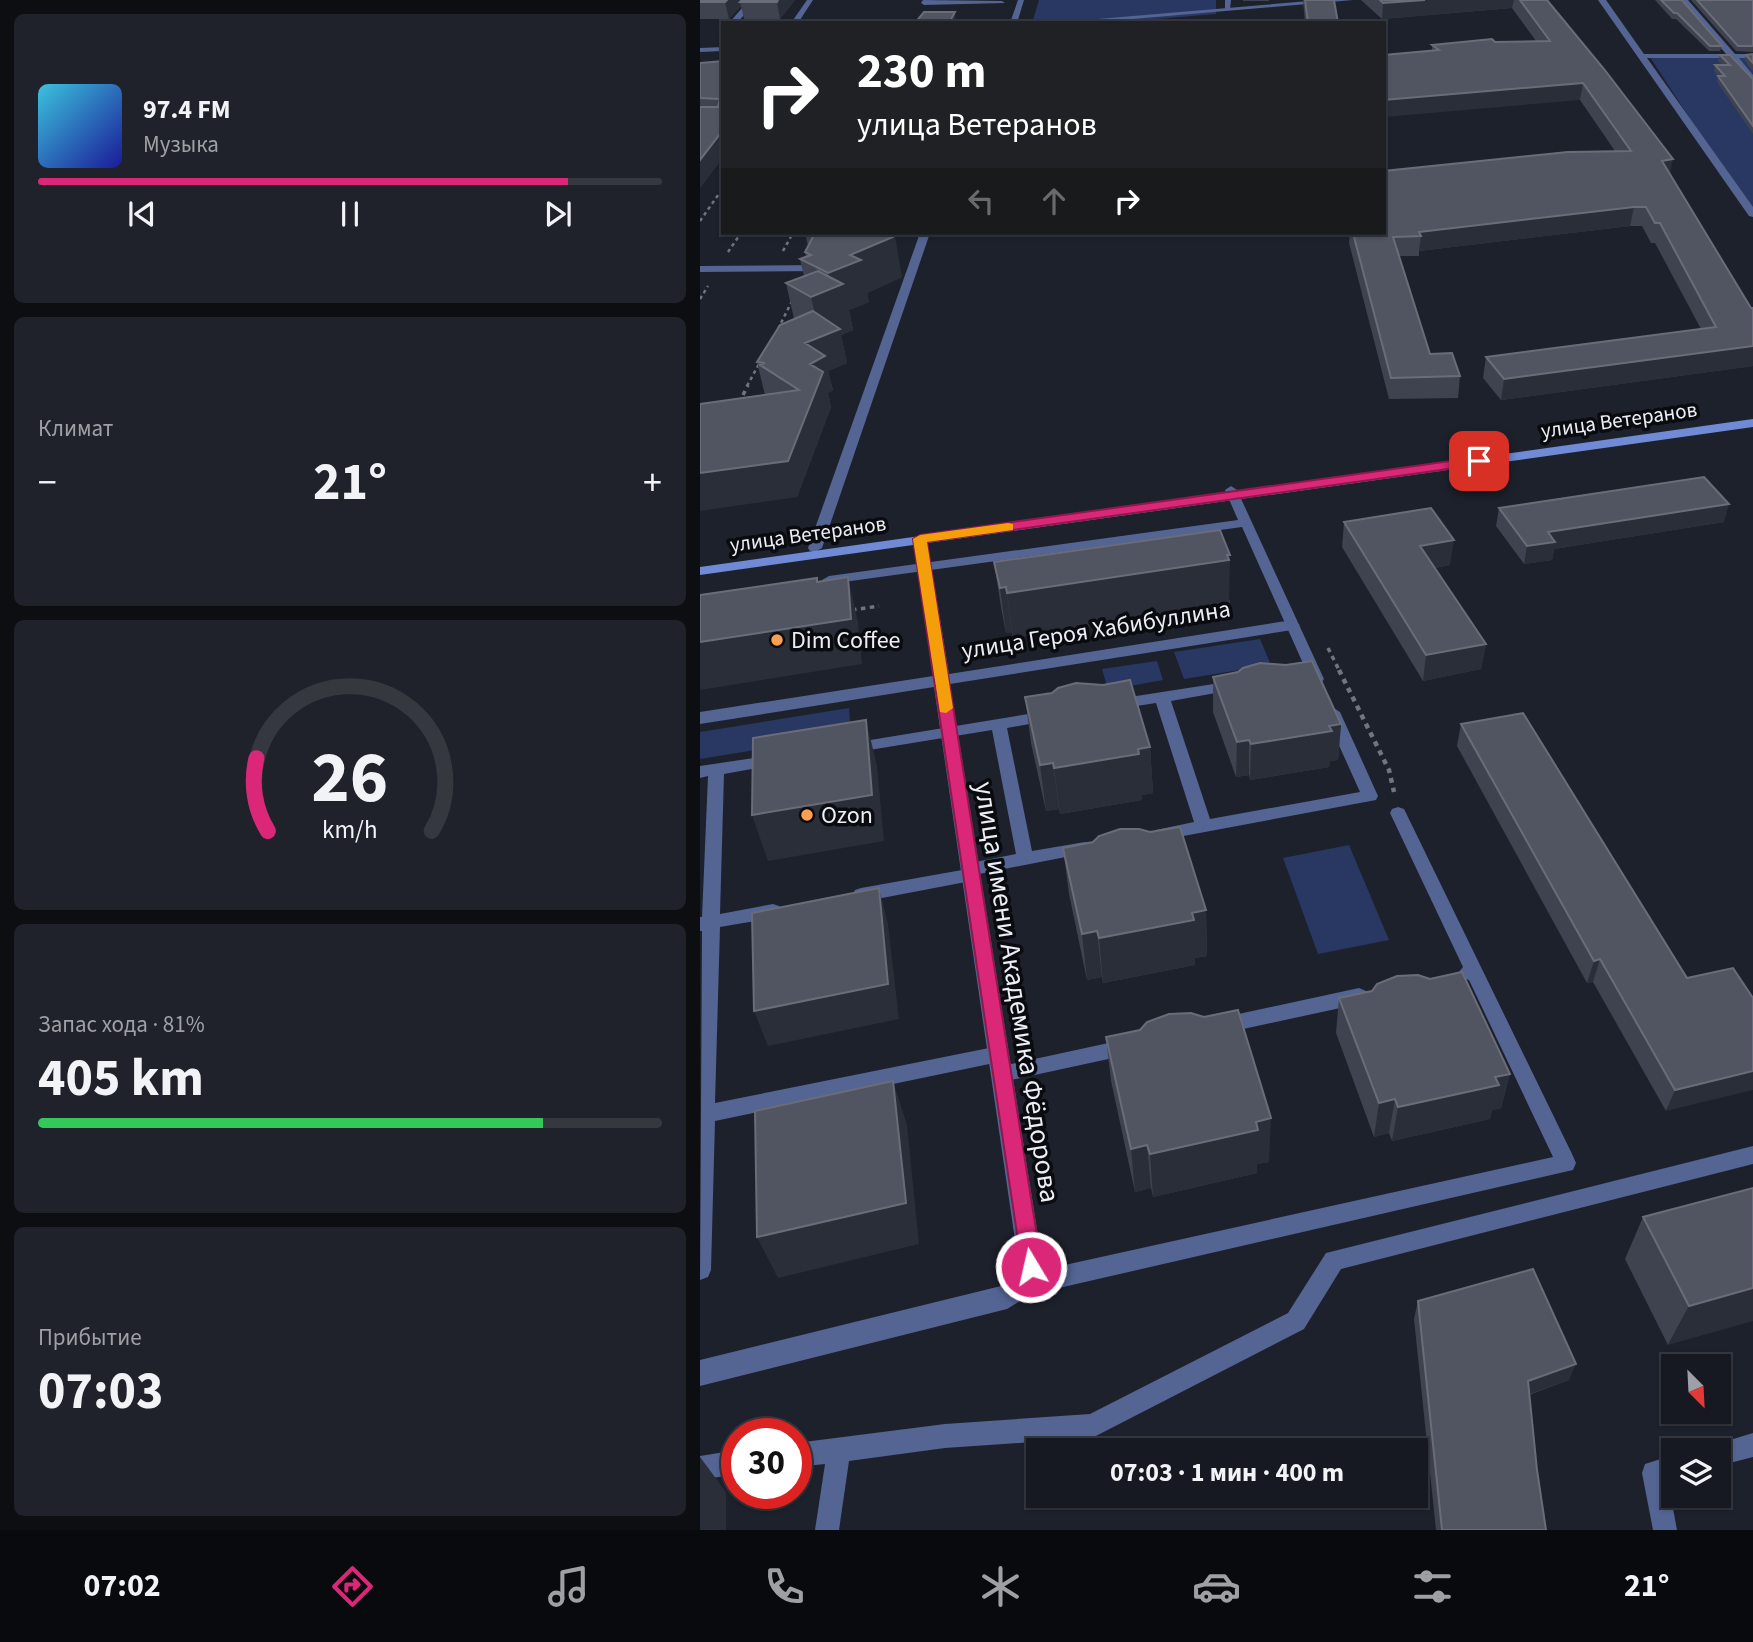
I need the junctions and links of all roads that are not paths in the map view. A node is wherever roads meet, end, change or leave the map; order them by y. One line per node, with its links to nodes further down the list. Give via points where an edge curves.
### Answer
1 (753, 0): 12 (street)
2 (810, 0): 13 (lane)
3 (926, 0): 7 (lane, via 924,3)
4 (1349, 0): 10 (street)
5 (1602, 0): 18 (street)
6 (1684, 0): 19 (street)
7 (984, 1): 8 (lane)
8 (1007, 1): 9 (lane)
9 (1020, 1): 14 (lane)
10 (1292, 2): 11 (street)
11 (1228, 4): 15 (street)
12 (735, 21)
13 (795, 21)
14 (1014, 21)
15 (1072, 21)
16 (720, 46): 17 (street)
17 (703, 51)
18 (1643, 56): 19 (street); 22 (street)
19 (1733, 57): 20 (street); 21 (street)
20 (1753, 57)
21 (1753, 80)
22 (1753, 214)
23 (924, 235): 26 (lane)
24 (832, 268): 27 (lane)
25 (899, 268): 26 (lane)
26 (912, 268): 32 (lane)
27 (700, 269)
28 (1753, 420): 29 (street, улица Ветеранов)
29 (1232, 493): 30 (lane); 31 (street, улица Ветеранов); 32 (street, улица Ветеранов)
30 (1245, 523): 34 (lane); 37 (lane)
31 (920, 539): 34 (street, улица имени Академика Фёдорова); 35 (street, улица Ветеранов)
32 (816, 548): 33 (street, улица Ветеранов)
33 (700, 565)
34 (924, 567): 36 (lane); 38 (street, улица имени Академика Фёдорова)
35 (700, 571)
36 (808, 583)
37 (1292, 625): 38 (street, улица Героя Хабибуллина); 50 (lane, via 1307,674 1370,796)
38 (941, 679): 43 (street, улица Героя Хабибуллина); 45 (street, улица имени Академика Фёдорова)
39 (1245, 684): 40 (lane)
40 (1162, 697): 41 (lane); 50 (lane)
41 (1108, 706)
42 (1067, 713): 44 (lane)
43 (700, 718)
44 (999, 724): 45 (lane); 53 (lane)
45 (949, 732): 46 (lane); 54 (street, улица имени Академика Фёдорова)
46 (832, 751)
47 (793, 757): 48 (lane)
48 (708, 771): 57 (lane)
49 (1398, 813): 58 (lane)
50 (1204, 826): 51 (lane)
51 (1140, 838)
52 (1102, 845): 53 (lane)
53 (1024, 859): 54 (lane)
54 (971, 872): 55 (lane); 63 (street, улица имени Академика Фёдорова)
55 (846, 898)
56 (792, 908): 57 (lane)
57 (706, 923): 64 (lane)
58 (1474, 971): 59 (lane); 67 (lane, via 1566,1163)
59 (1447, 977)
60 (1380, 992): 61 (lane)
61 (1204, 1030)
62 (1150, 1042): 63 (lane)
63 (1000, 1064): 64 (lane); 67 (street, улица имени Академика Фёдорова, via 1031,1267)
64 (702, 1115): 66 (lane)
65 (1753, 1155): 70 (lane, via 1334,1260 1296,1321 1092,1426 945,1436)
66 (700, 1270)
67 (1024, 1285): 68 (street, via 1007,1297)
68 (700, 1373)
69 (1753, 1445): 71 (lane)
70 (839, 1450): 72 (lane); 76 (lane)
71 (1731, 1451)
72 (812, 1453)
73 (721, 1465): 74 (lane)
74 (700, 1468)
75 (1661, 1471): 77 (lane, via 1654,1473)
76 (827, 1530)
77 (1665, 1530)

